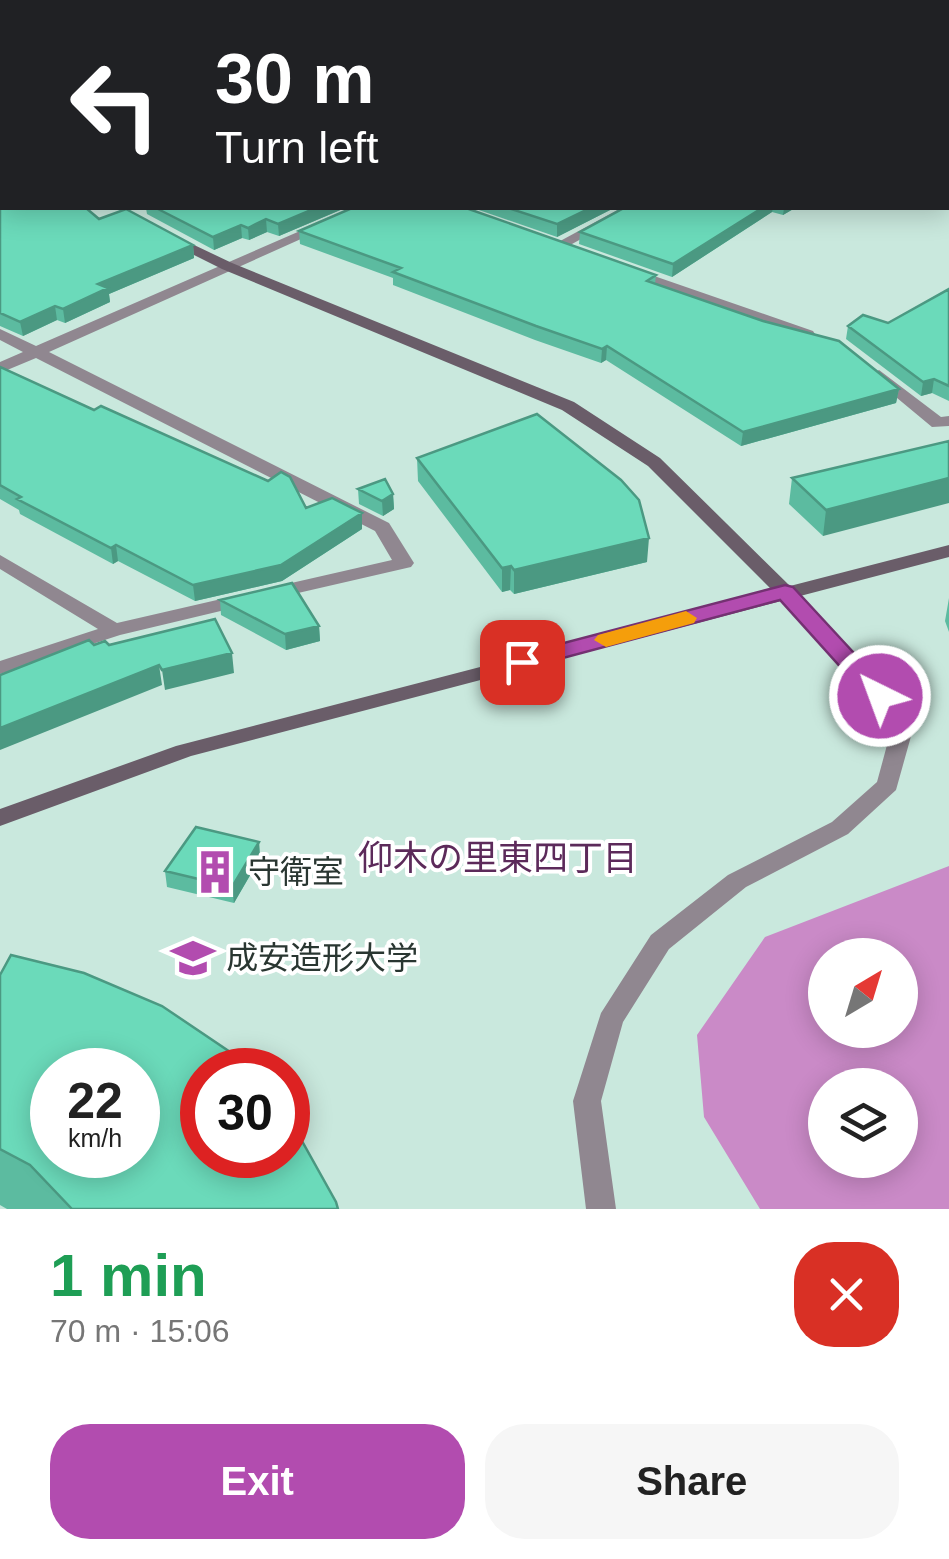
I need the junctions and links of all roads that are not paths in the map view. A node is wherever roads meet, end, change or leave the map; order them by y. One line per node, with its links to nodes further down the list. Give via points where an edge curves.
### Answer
1 (358, 210): 8 (street)
2 (626, 210): 5 (street)
3 (157, 231): 8 (street)
4 (540, 240): 5 (street)
5 (558, 246): 6 (street)
6 (576, 252)
7 (612, 265): 10 (street)
8 (227, 266): 11 (street); 17 (street, via 568,406 654,462)
9 (0, 334): 11 (street)
10 (827, 342)
11 (36, 352): 13 (street); 18 (street, via 382,527 404,562)
12 (861, 360): 14 (street, via 938,423)
13 (0, 368)
14 (949, 420)
15 (949, 550): 17 (street)
16 (0, 561): 18 (street)
17 (785, 592): 20 (street, via 184,751); 21 (street, via 904,722 888,784 840,828 738,881 660,942 610,1020 586,1101)
18 (114, 630): 19 (street)
19 (0, 668)
20 (0, 818)
21 (601, 1209)

